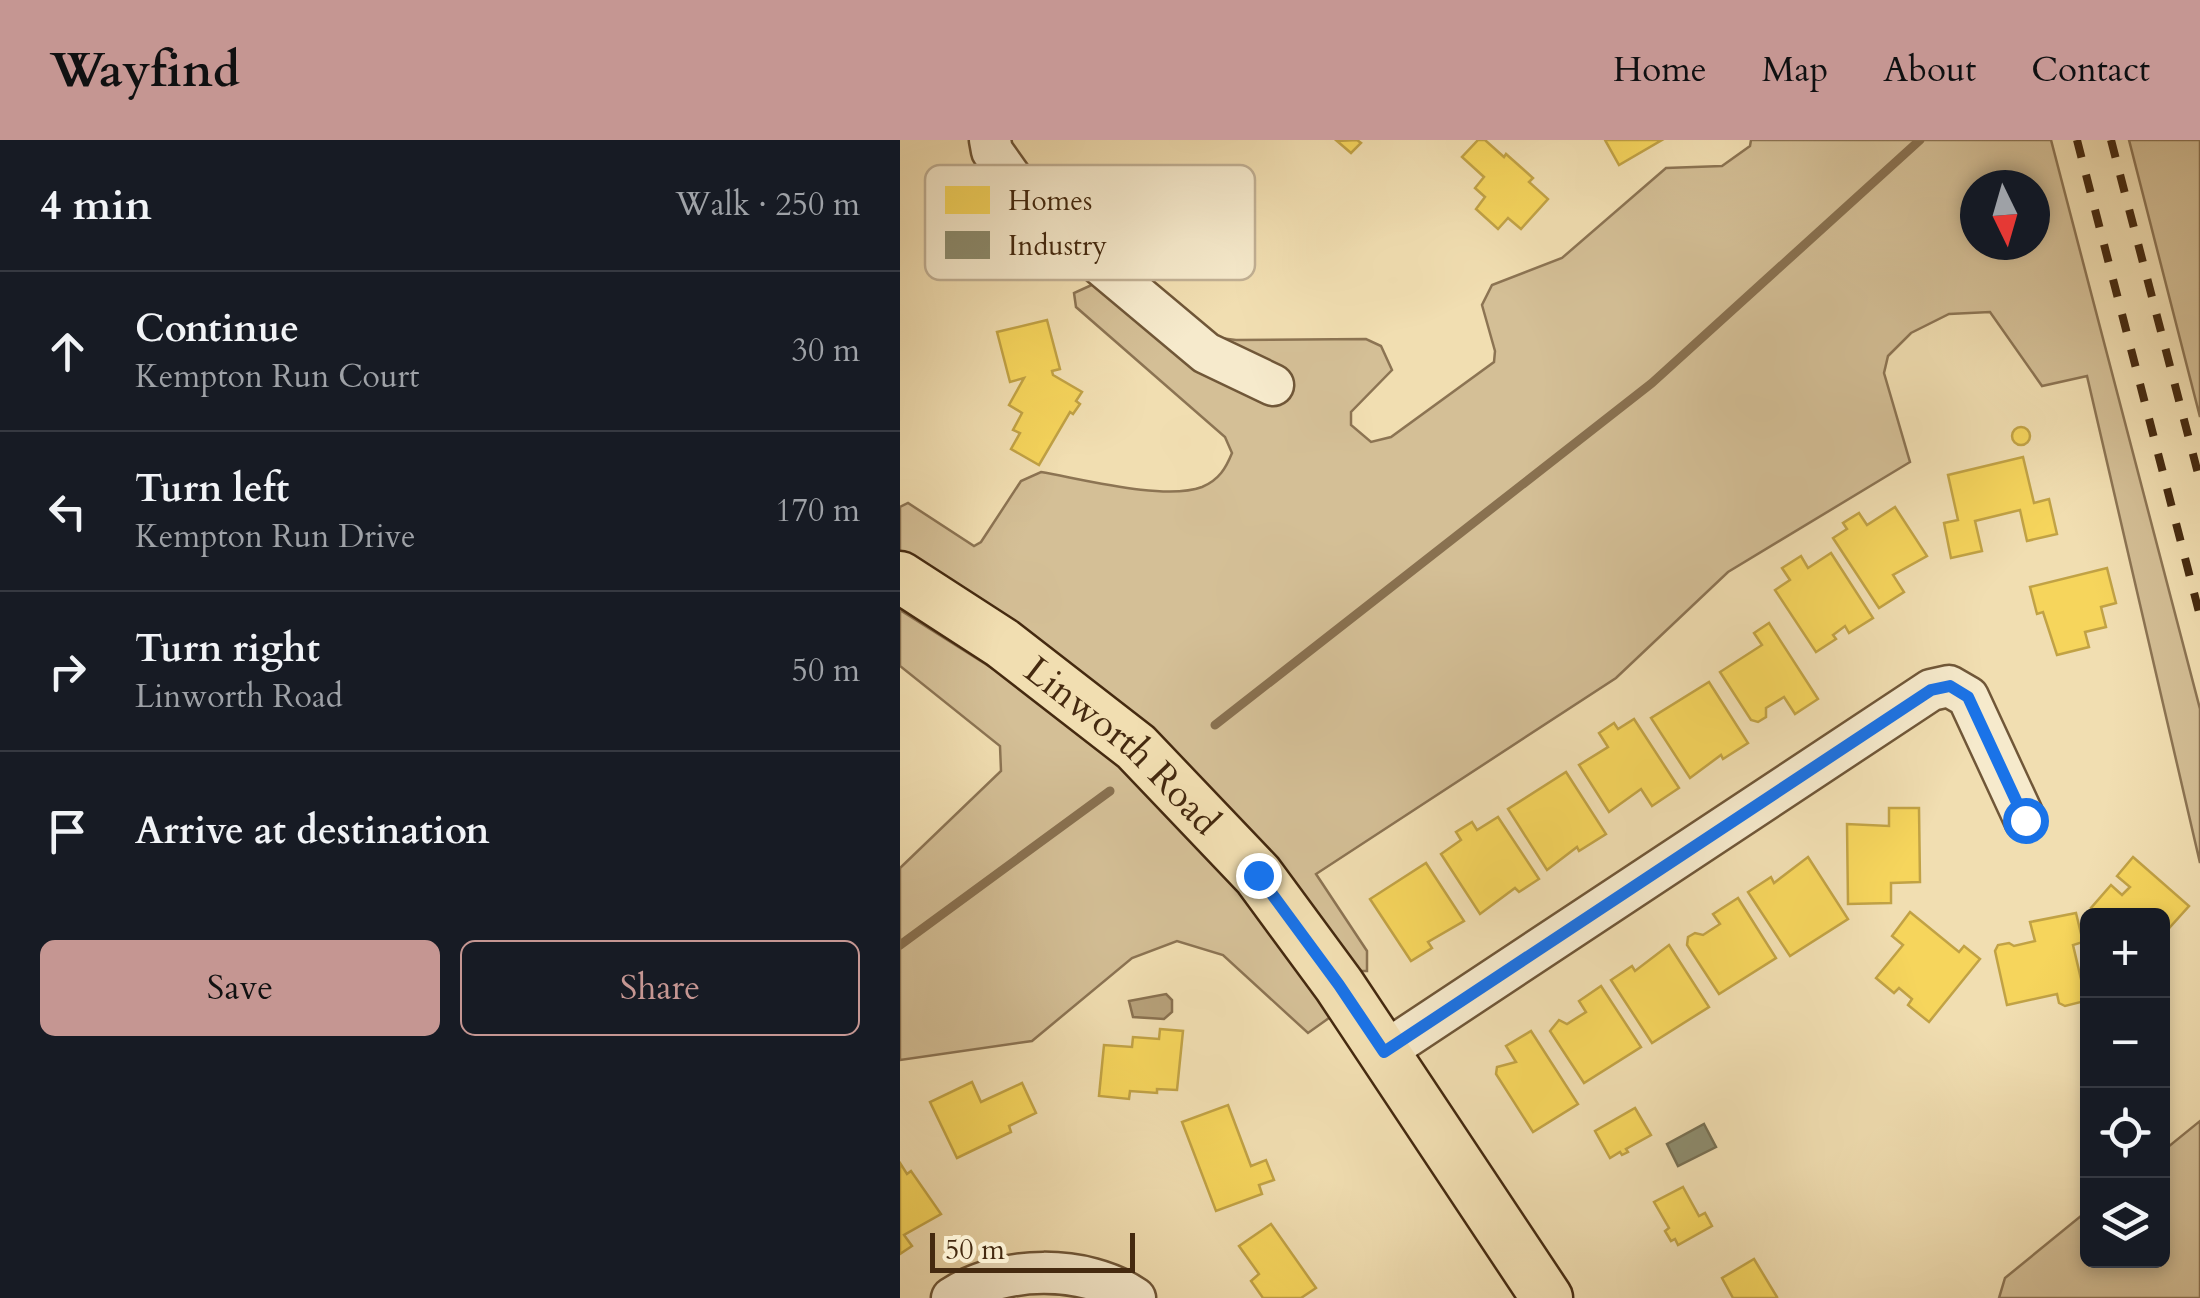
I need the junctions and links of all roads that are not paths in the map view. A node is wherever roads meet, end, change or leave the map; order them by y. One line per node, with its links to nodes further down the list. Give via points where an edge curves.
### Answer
1 (1119, 280): 2 (street, via 1206,353)
2 (1272, 385)
3 (900, 578): 5 (main road, Linworth Road, via 1002,643 1136,747 1258,875)
4 (2025, 820): 5 (street, via 1968,697 1950,686 1931,690)
5 (1384, 1052): 8 (main road, Linworth Road)
6 (952, 1298): 7 (street, via 1003,1278 1042,1273 1080,1277)
7 (1135, 1298)
8 (1547, 1298)

